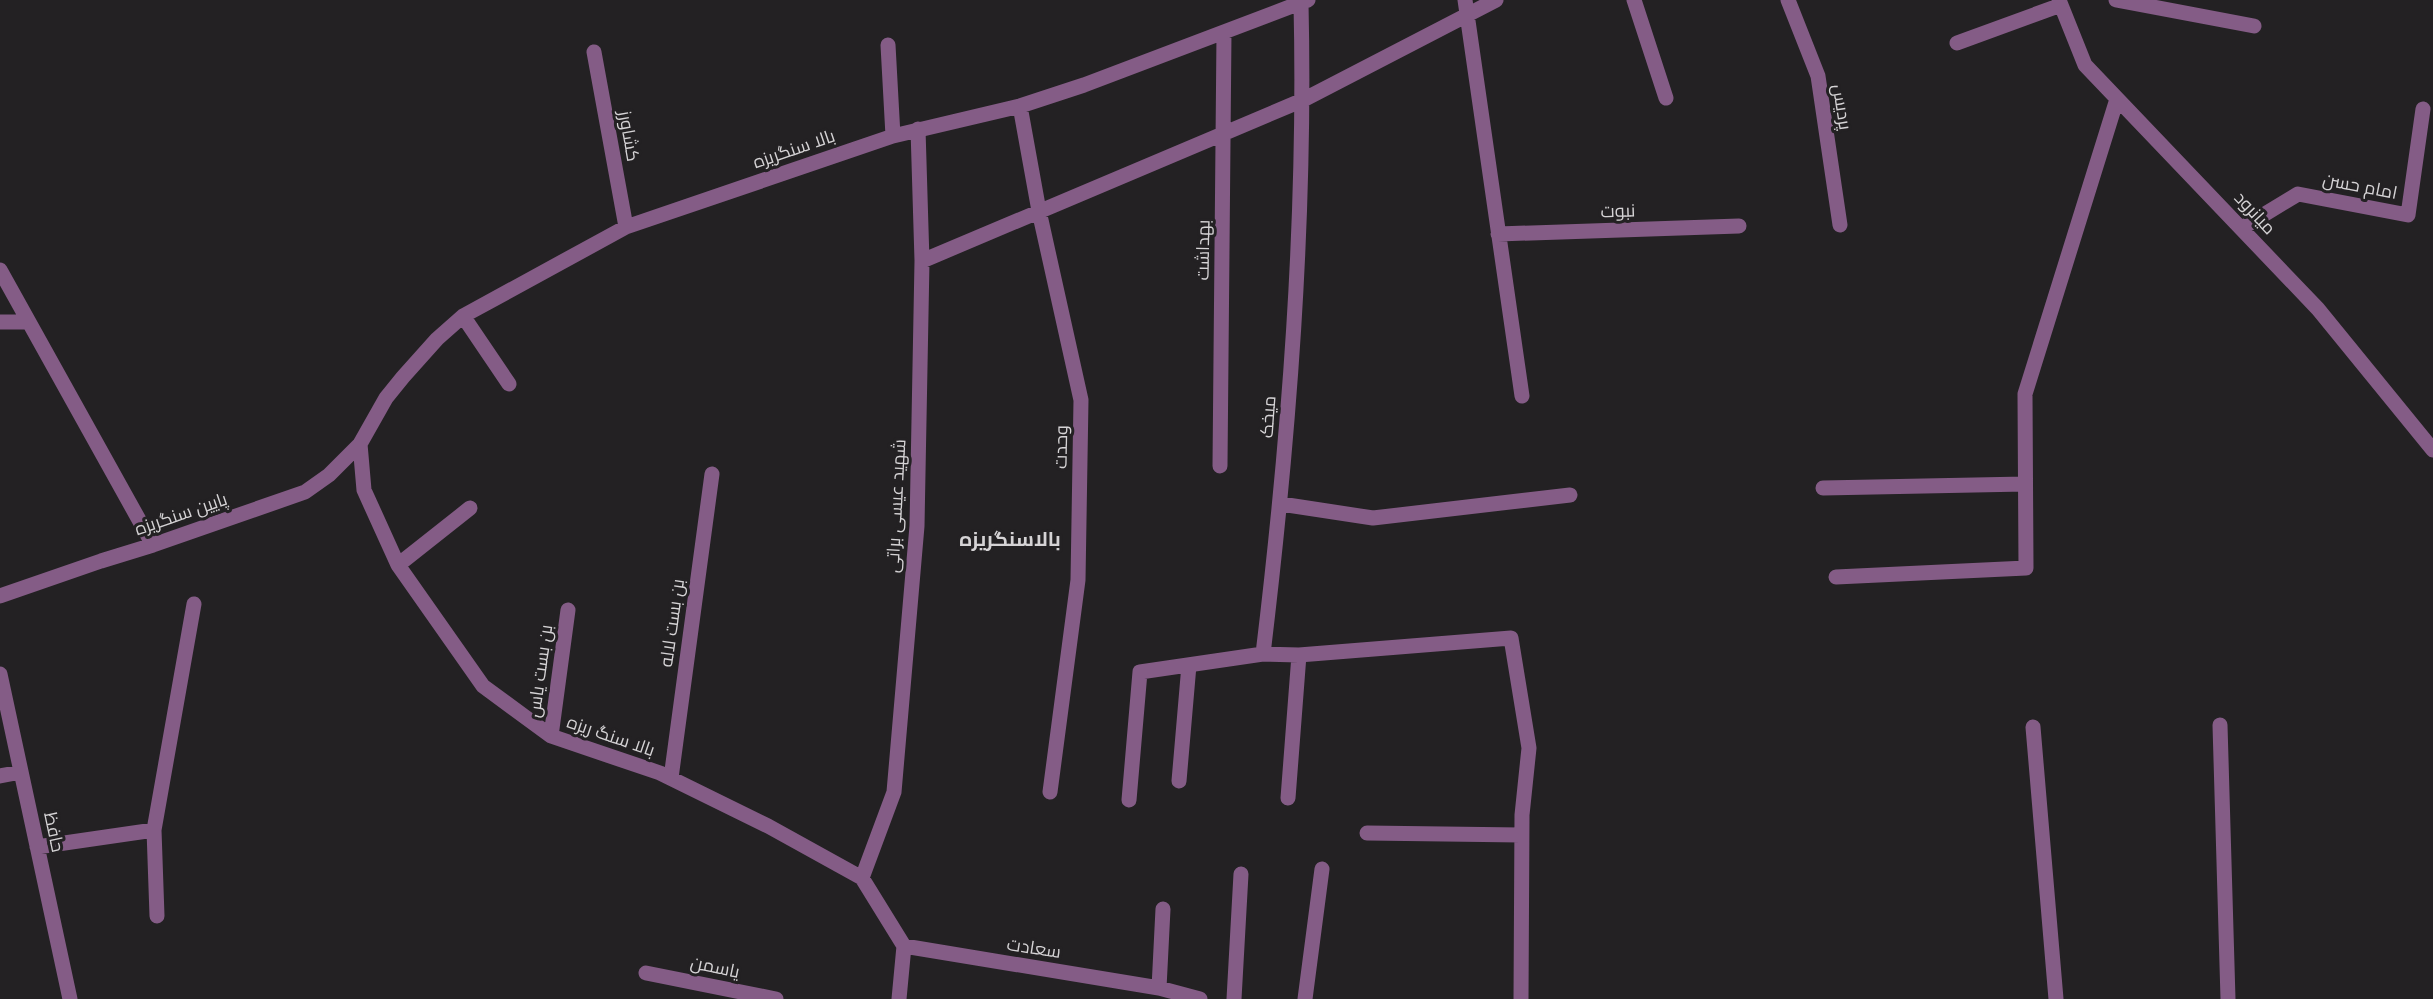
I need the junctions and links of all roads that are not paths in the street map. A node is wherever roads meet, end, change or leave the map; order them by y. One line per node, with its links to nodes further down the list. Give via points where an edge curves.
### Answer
1 (1496, 0): 7 (street)
2 (1634, 0): 13 (street)
3 (1788, 0): 22 (street, پردیس, via 1818,76)
4 (2116, 0): 8 (street)
5 (1304, 2): 9 (street, بالا سنگریزه); 14 (street, میخک)
6 (2060, 3): 10 (street); 15 (street, میانرود, via 2085,65)
7 (1466, 7): 14 (street); 26 (street)
8 (2254, 26)
9 (1224, 33): 16 (street, بالا سنگریزه); 19 (street, بهداشت)
10 (1957, 43)
11 (888, 45): 20 (street)
12 (594, 52): 24 (street, کشاورز)
13 (1666, 98)
14 (1303, 99): 19 (street); 42 (street, میخک, via 1296,297)
15 (2117, 99): 25 (street, میانرود); 39 (street, via 2025,394)
16 (1020, 106): 18 (street, بالا سنگریزه); 21 (street, وحدت)
17 (2423, 109): 25 (street, امام حسن, via 2408,215 2298,194)
18 (918, 129): 20 (street, بالا سنگریزه); 27 (street, شهید عیسی براتی)
19 (1223, 134): 21 (street); 37 (street, بهداشت)
20 (893, 136): 24 (street, بالا سنگریزه)
21 (1039, 211): 27 (street); 61 (street, وحدت, via 1081,400 1078,580)
22 (1840, 225)
23 (1739, 226): 26 (street, نبوت)
24 (626, 227): 29 (street, بالا سنگریزه)
25 (2242, 228): 34 (street, میانرود)
26 (1498, 234): 33 (street)
27 (922, 261): 70 (street, شهید عیسی براتی, via 916,526 894,792)
28 (0, 270): 30 (street)
29 (462, 316): 32 (street); 35 (street, بالا سنگریزه, via 386,398)
30 (29, 321): 31 (street); 44 (street)
31 (0, 322)
32 (509, 384)
33 (1522, 396)
34 (2428, 437): 36 (street, میانرود)
35 (360, 444): 44 (street, پایین سنگریزه, via 305,492); 45 (street, بالا سنگ ریزه, via 364,490)
36 (2433, 450)
37 (1220, 466)
38 (712, 474): 59 (street, بن بست لاله)
39 (2025, 484): 40 (street); 46 (street, via 2026,568)
40 (1823, 488)
41 (1570, 495): 42 (street, via 1373,518)
42 (1281, 504): 50 (street, میخک)
43 (470, 508): 45 (street)
44 (153, 546): 47 (street, پایین سنگریزه)
45 (398, 565): 56 (street, بالا سنگ ریزه, via 483,686)
46 (1836, 577)
47 (0, 596)
48 (194, 604): 64 (street)
49 (568, 610): 56 (street, بن بست یاس)
50 (1263, 654): 51 (street); 52 (street)
51 (1299, 656): 62 (street); 66 (street, via 1511,638 1530,748)
52 (1189, 665): 60 (street); 63 (street, via 1140,672)
53 (0, 674): 57 (street, حافظ)
54 (2220, 725): 84 (street)
55 (2033, 727): 83 (street)
56 (551, 736): 59 (street, بالا سنگ ریزه)
57 (21, 772): 58 (street); 67 (street, حافظ)
58 (0, 776)
59 (670, 778): 70 (street, بالا سنگ ریزه, via 768,826)
60 (1179, 781)
61 (1050, 792)
62 (1288, 798)
63 (1129, 800)
64 (154, 831): 67 (street); 72 (street)
65 (1367, 833): 66 (street)
66 (1521, 835): 82 (street)
67 (38, 847): 76 (street, حافظ)
68 (1322, 868): 81 (street)
69 (1241, 874): 80 (street)
70 (862, 879): 73 (street, بالا سنگ ریزه)
71 (1163, 909): 75 (street)
72 (157, 916)
73 (904, 946): 75 (street, سعادت); 78 (street)
74 (646, 973): 77 (street, یاسمن)
75 (1159, 988): 79 (street, سعادت)
76 (70, 999)
77 (776, 999)
78 (900, 999)
79 (1200, 999)
80 (1234, 999)
81 (1305, 999)
82 (1521, 999)
83 (2056, 999)
84 (2228, 999)

